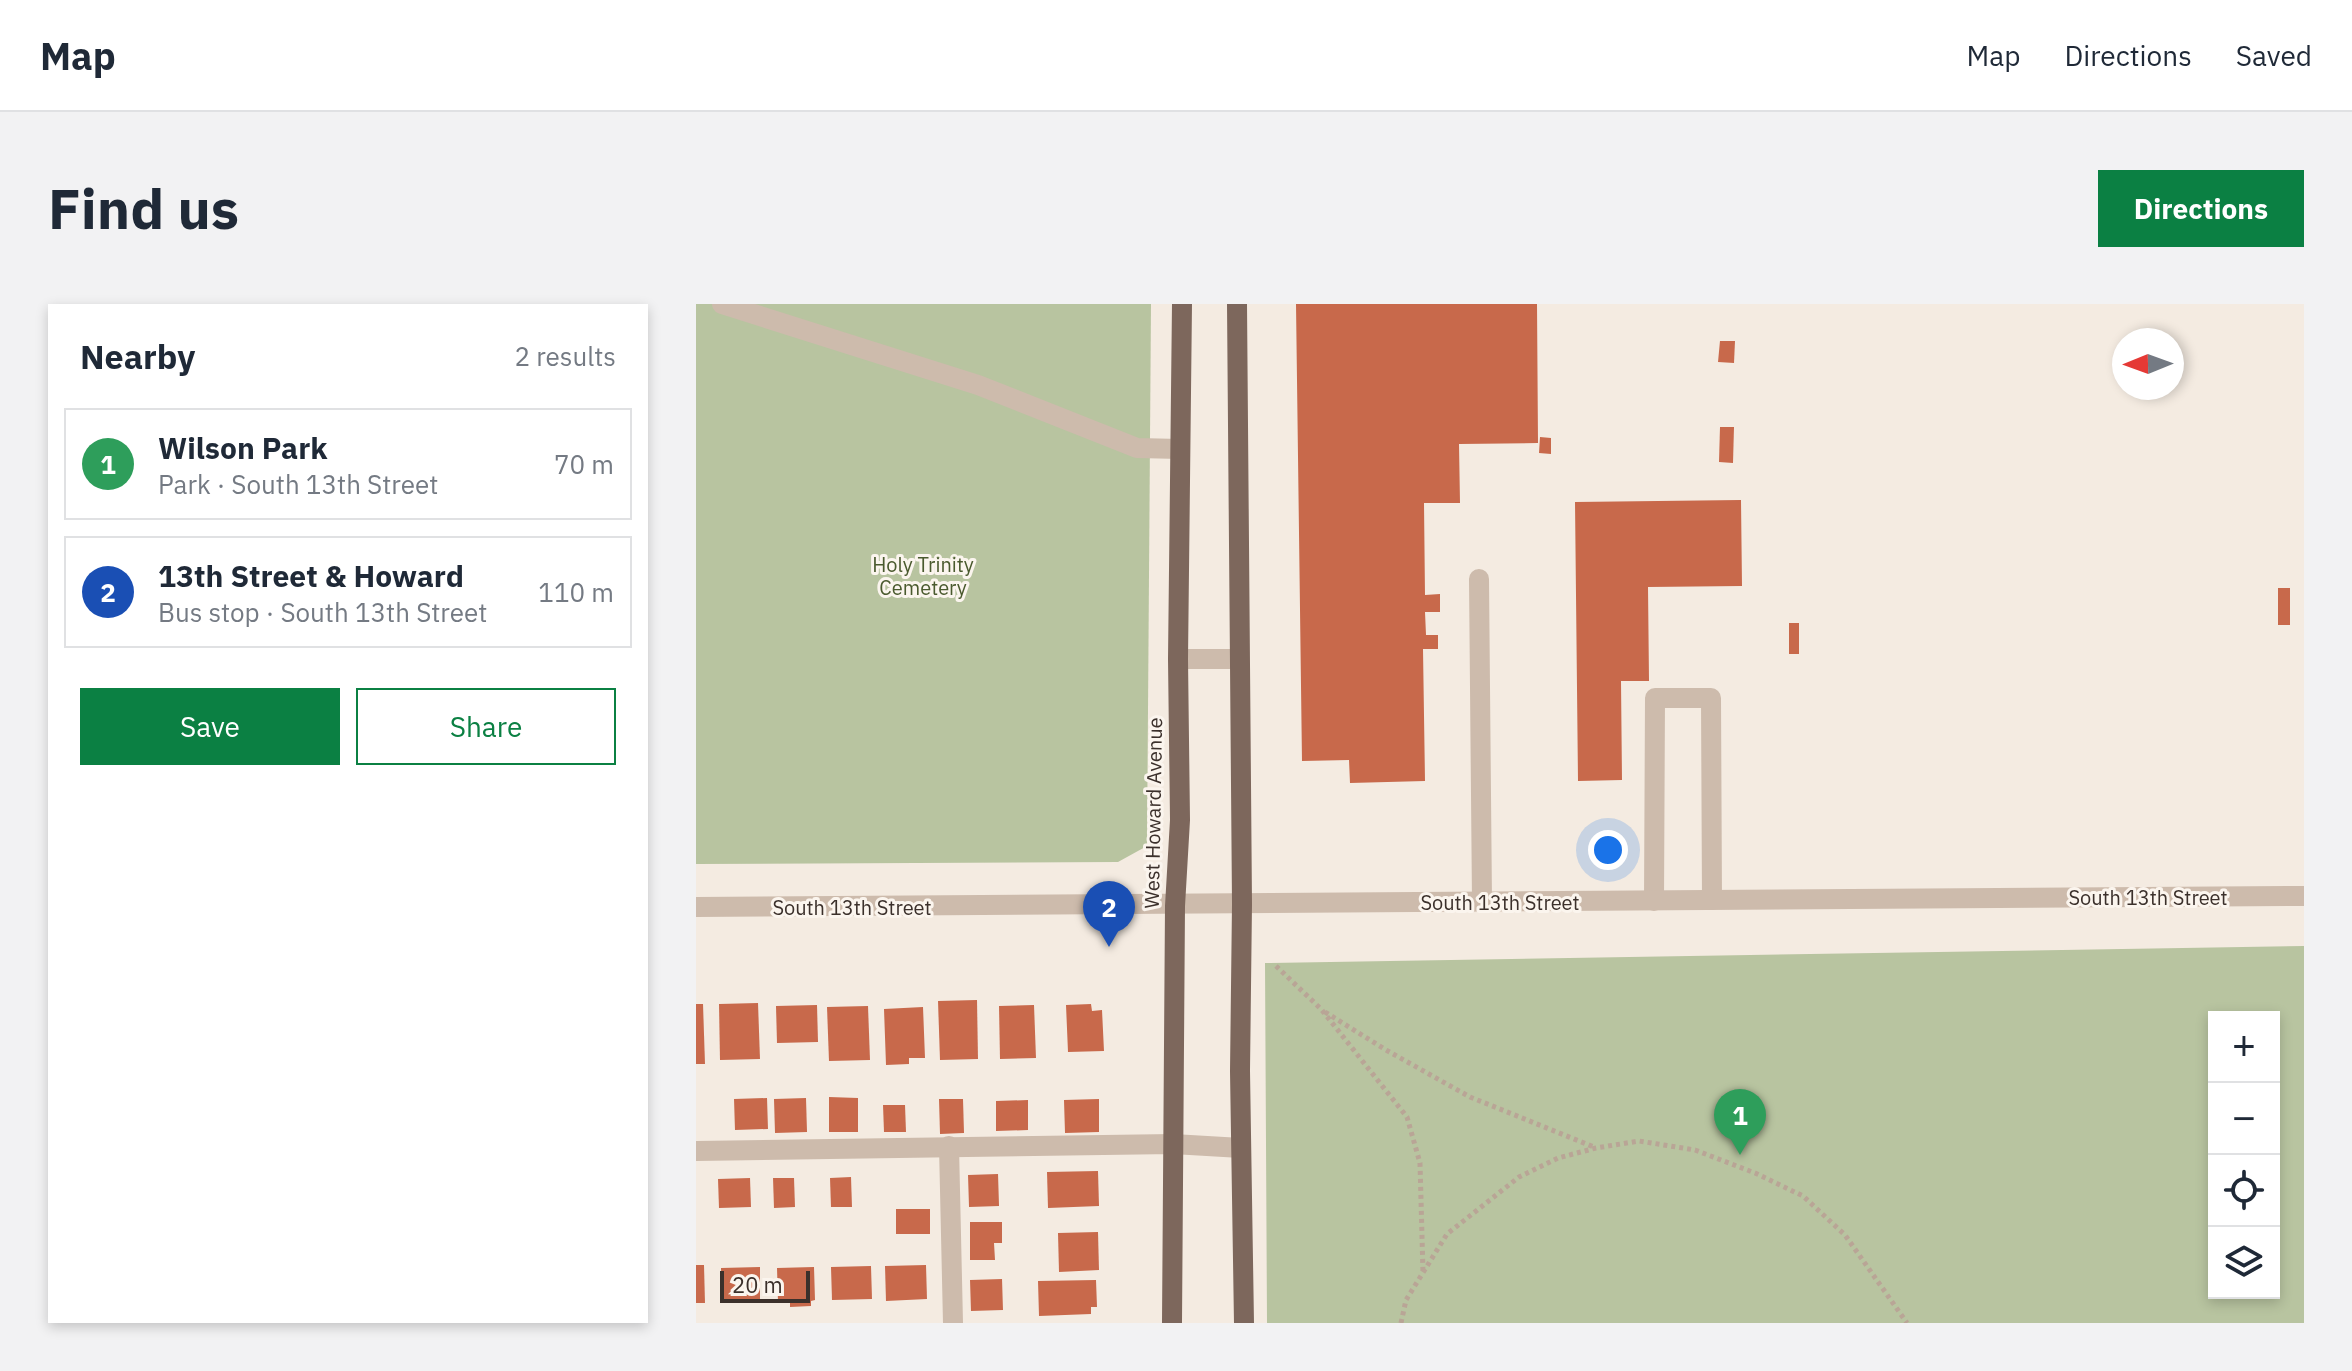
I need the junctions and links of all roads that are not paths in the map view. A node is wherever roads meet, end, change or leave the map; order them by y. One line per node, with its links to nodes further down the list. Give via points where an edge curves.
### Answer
1 (722, 304): 4 (street, via 978,385 1137,448)
2 (1182, 304): 4 (main road, West Howard Avenue)
3 (1237, 304): 7 (main road)
4 (1180, 449): 6 (main road, West Howard Avenue)
5 (1479, 579): 11 (street)
6 (1178, 659): 7 (street); 13 (main road, West Howard Avenue)
7 (1238, 659): 12 (main road)
8 (2304, 896): 9 (street, South 13th Street)
9 (1712, 900): 10 (street, South 13th Street); 10 (street, via 1711,698 1655,698)
10 (1654, 901): 11 (street, South 13th Street)
11 (1482, 902): 12 (street, South 13th Street)
12 (1242, 904): 13 (street, South 13th Street); 17 (main road)
13 (1175, 906): 14 (street, South 13th Street); 15 (main road, West Howard Avenue)
14 (696, 907)
15 (1173, 1144): 16 (street); 17 (street); 20 (main road, West Howard Avenue)
16 (949, 1146): 18 (street); 19 (street)
17 (1241, 1148): 21 (main road)
18 (696, 1151)
19 (953, 1323)
20 (1172, 1323)
21 (1244, 1323)

